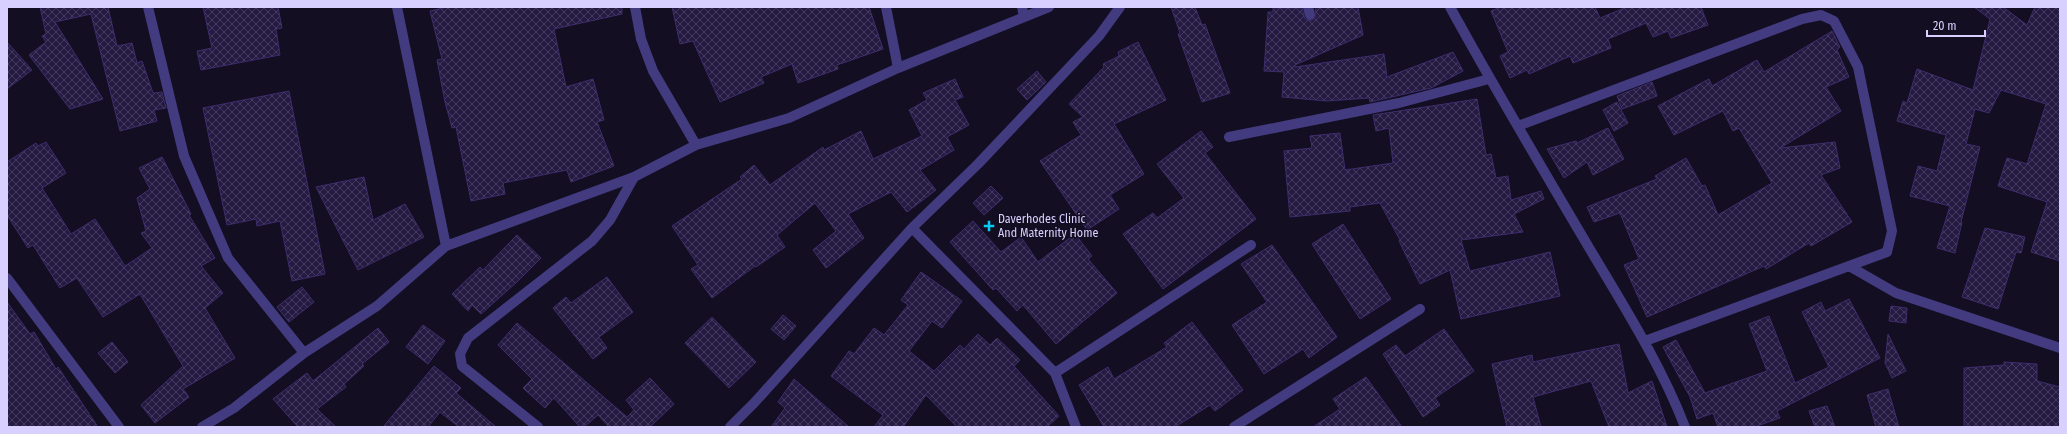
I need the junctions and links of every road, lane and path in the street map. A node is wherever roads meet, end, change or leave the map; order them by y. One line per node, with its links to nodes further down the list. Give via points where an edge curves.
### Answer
1 (148, 7): 24 (street, via 184,156 228,258)
2 (397, 7): 18 (street)
3 (635, 7): 14 (street, via 640,39 653,71)
4 (886, 7): 10 (street)
5 (1022, 7): 9 (street)
6 (1049, 7): 9 (street)
7 (1120, 7): 16 (street, via 1099,36 978,164)
8 (1450, 7): 11 (street)
9 (1024, 17): 10 (street)
10 (898, 68): 14 (street, via 789,118)
11 (1489, 79): 12 (street); 13 (street, via 1399,103)
12 (1518, 126): 19 (street, via 1802,19 1821,16 1834,21 1858,67 1892,231 1887,252); 22 (street)
13 (1229, 137)
14 (696, 145): 15 (street)
15 (634, 177): 18 (street); 28 (street, via 610,220 592,241 468,338 460,354 462,366)
16 (912, 228): 25 (street); 29 (street)
17 (1251, 245): 25 (street)
18 (446, 246): 24 (street, via 377,306)
19 (1849, 266): 22 (street); 23 (street, via 1896,293)
20 (7, 278): 26 (street)
21 (1420, 309): 31 (street)
22 (1645, 341): 32 (street, via 1674,398)
23 (2060, 348)
24 (304, 353): 27 (street, via 234,408)
25 (1055, 373): 30 (street)
26 (119, 427)
27 (202, 427)
28 (538, 427)
29 (730, 427)
30 (1076, 427)
31 (1234, 427)
32 (1685, 427)

